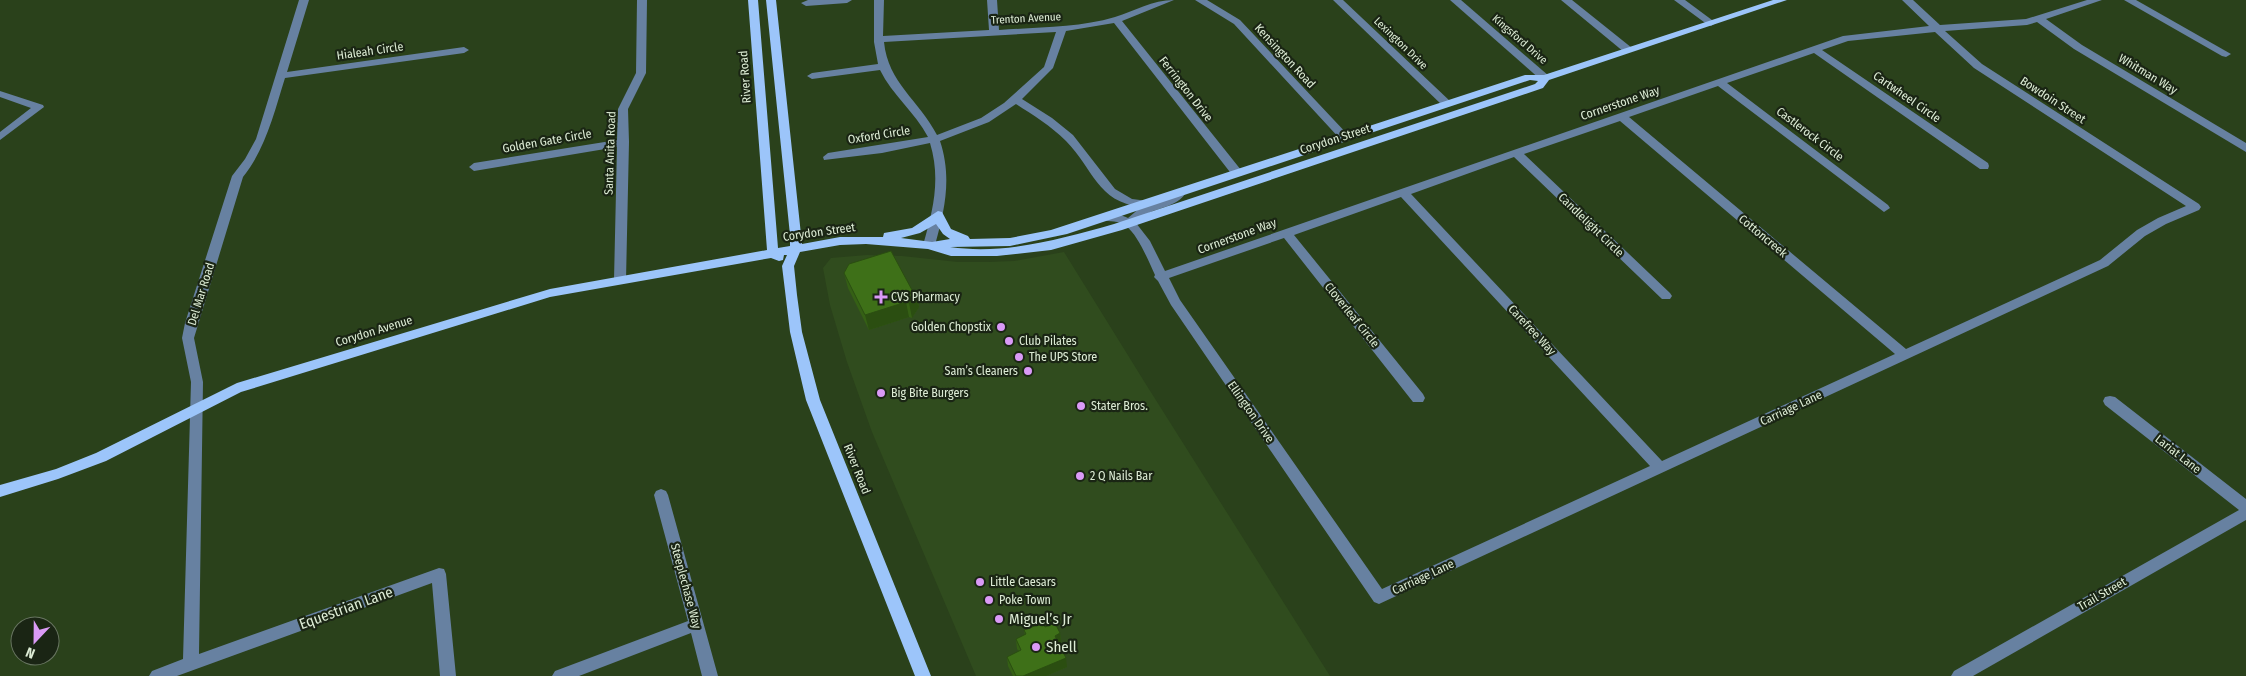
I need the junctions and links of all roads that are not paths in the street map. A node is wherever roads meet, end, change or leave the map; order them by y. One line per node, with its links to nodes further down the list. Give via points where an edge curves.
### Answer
1 (304, 0): 31 (street, Del Mar Road)
2 (642, 0): 42 (street, Santa Anita Road, via 641,73 623,109)
3 (753, 0): 63 (main road, River Road)
4 (771, 0): 62 (main road)
5 (847, 0): 18 (street)
6 (879, 0): 25 (street)
7 (992, 0): 24 (street)
8 (1169, 0): 20 (street, Trenton Avenue)
9 (1200, 0): 40 (street, Kensington Road, via 1237,22)
10 (1338, 0): 37 (street, Lexington Drive)
11 (1455, 0): 33 (street, Kingsford Drive)
12 (1566, 0): 28 (street)
13 (1680, 0): 21 (street)
14 (1782, 0): 21 (main road, Corydon Street)
15 (1907, 0): 23 (street, Bowdoin Street)
16 (2097, 0): 19 (street, Cornerstone Way)
17 (2129, 0): 29 (street)
18 (806, 3)
19 (2039, 19): 23 (street, Cornerstone Way); 43 (street, Whitman Way, via 2078,47)
20 (1116, 20): 22 (street, Trenton Avenue); 48 (street, Ferrington Drive)
21 (1711, 23): 28 (main road, Corydon Street)
22 (1062, 29): 24 (street, Trenton Avenue); 36 (street, Oxford Circle, via 1050,66)
23 (1937, 29): 26 (street, Cornerstone Way, via 1846,38); 53 (street, Bowdoin Street, via 1978,66)
24 (994, 32): 25 (street, Trenton Avenue)
25 (880, 39): 30 (street)
26 (1815, 49): 34 (street, Cornerstone Way); 46 (street, Cartwheel Circle)
27 (464, 50): 31 (street, Hialeah Circle)
28 (1628, 50): 33 (main road, Corydon Street)
29 (2226, 54)
30 (883, 66): 32 (street); 41 (street, via 890,80 928,126)
31 (280, 76): 71 (street, Del Mar Road, via 260,139 250,161 238,176 191,323 188,338 197,382)
32 (812, 76)
33 (1545, 78): 37 (main road, Corydon Street, via 1529,78); 57 (main road, Corydon Street, via 1539,86)
34 (1719, 82): 38 (street, Cornerstone Way); 54 (street, Castlerock Circle)
35 (0, 94): 39 (street, via 39,106)
36 (1017, 100): 41 (street, Oxford Circle, via 972,127); 49 (street, via 1040,114 1076,144)
37 (1447, 104): 40 (main road, Corydon Street)
38 (1621, 116): 44 (street, Cornerstone Way); 68 (street, Cottoncreek)
39 (0, 137)
40 (1345, 138): 48 (main road, Corydon Street)
41 (934, 141): 45 (street, Oxford Circle); 55 (street, via 941,154 943,169)
42 (624, 142): 47 (street, Golden Gate Circle); 66 (street, Santa Anita Road)
43 (2246, 148)
44 (1516, 153): 50 (street, Cornerstone Way); 67 (street, Candlelight Circle)
45 (828, 157)
46 (1984, 166)
47 (474, 167)
48 (1237, 173): 51 (main road, Corydon Street)
49 (1106, 188): 52 (street, via 1124,202); 56 (street, via 1111,207)
50 (1404, 193): 58 (street, Cornerstone Way); 72 (street, Carefree Way)
51 (1179, 194): 52 (main road, Corydon Street); 57 (street, Corydon Street, via 1175,200 1140,212)
52 (1144, 204): 56 (main road, Corydon Street)
53 (2196, 207): 68 (street, Carriage Lane, via 2141,233 2104,263)
54 (1884, 208)
55 (938, 215): 59 (main road, via 929,225 916,231); 60 (main road, via 950,235); 61 (street)
56 (1106, 217): 57 (street); 60 (main road, Corydon Street, via 1040,237)
57 (1130, 223): 61 (main road, Corydon Street, via 1051,246 1029,249 951,252); 65 (street, Ellington Drive, via 1146,244)
58 (1285, 232): 65 (street, Cornerstone Way); 69 (street, Cloverleaf Circle)
59 (866, 240): 61 (main road, Corydon Street); 62 (main road, Corydon Street)
60 (1001, 243): 61 (main road, Corydon Street)
61 (929, 245)
62 (796, 248): 63 (main road, Corydon Street); 64 (main road)
63 (773, 253): 64 (main road); 66 (main road, Corydon Avenue)
64 (788, 266): 84 (main road, River Road, via 796,332 813,400)
65 (1160, 277): 77 (street, Ellington Drive)
66 (620, 280): 71 (main road, Corydon Avenue, via 498,307 273,376)
67 (1666, 296)
68 (1905, 355): 72 (street, Carriage Lane)
69 (1418, 398)
70 (2110, 401): 75 (street, Lariat Lane)
71 (195, 407): 73 (main road, Corydon Avenue, via 115,450 73,468); 79 (street, Del Mar Road)
72 (1660, 468): 77 (street, Carriage Lane)
73 (0, 491)
74 (661, 495): 78 (street, Steeplechase Way)
75 (2246, 507)
76 (2246, 513): 85 (street, Trail Street)
77 (1379, 597)
78 (696, 624): 82 (street); 83 (street, Steeplechase Way)
79 (191, 664): 80 (street, Equestrian Lane); 81 (street, Equestrian Lane, via 439,574)
80 (157, 676)
81 (448, 676)
82 (560, 676)
83 (710, 676)
84 (924, 676)
85 (1959, 676)

